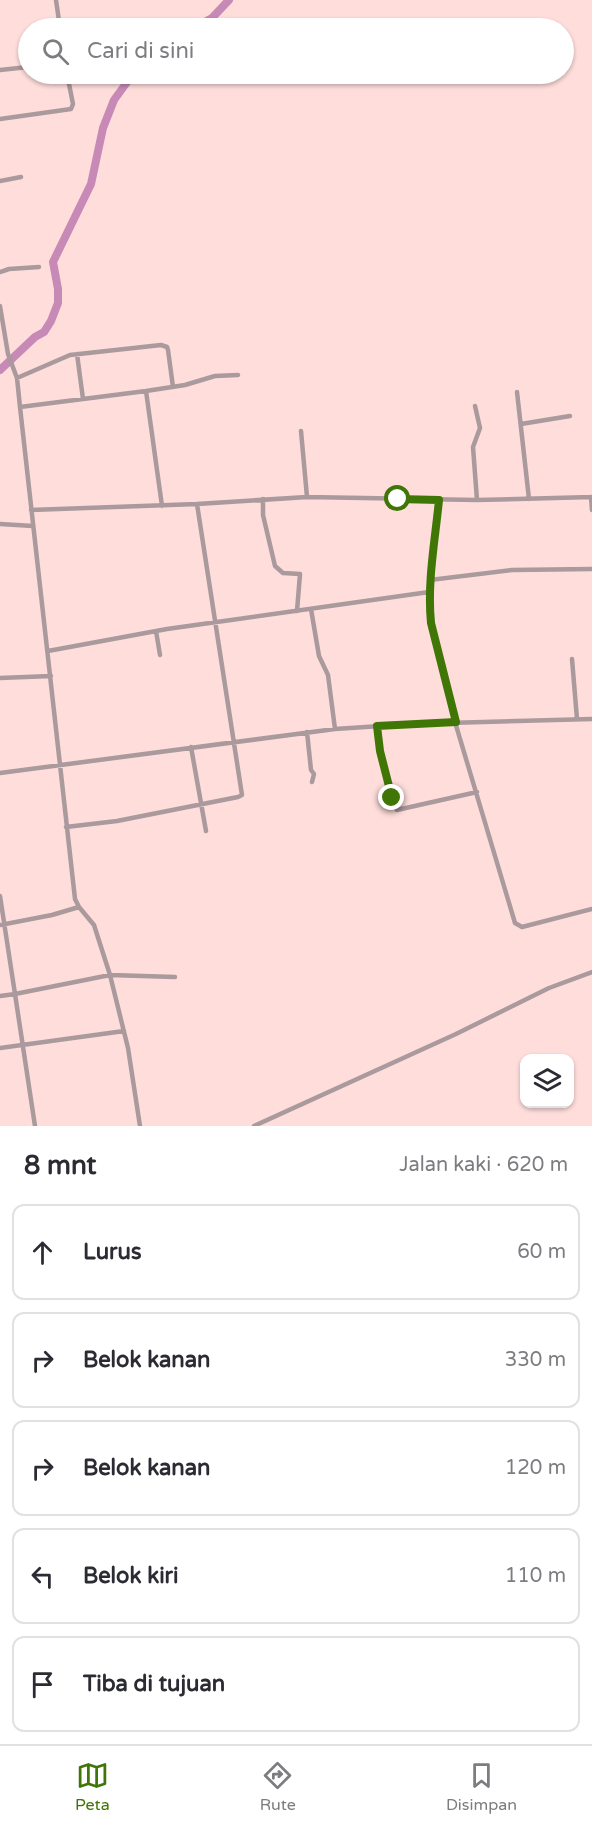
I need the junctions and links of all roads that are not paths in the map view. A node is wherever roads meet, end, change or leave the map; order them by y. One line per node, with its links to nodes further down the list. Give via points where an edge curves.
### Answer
1 (56, 0): 2 (street)
2 (59, 18)
3 (18, 68): 4 (street)
4 (0, 70)
5 (69, 84): 6 (street, via 71,109)
6 (0, 119)
7 (21, 177): 8 (street)
8 (0, 181)
9 (39, 267): 10 (street)
10 (0, 272)
11 (0, 306): 12 (street)
12 (1, 318): 13 (street)
13 (2, 330): 16 (street)
14 (77, 354): 16 (street); 17 (street, via 164,345); 20 (street)
15 (238, 375): 17 (street, via 215,376)
16 (16, 378): 22 (street)
17 (173, 387): 18 (street)
18 (146, 392): 20 (street); 33 (street)
19 (516, 392): 24 (street)
20 (83, 399): 22 (street)
21 (475, 406): 31 (street, via 480,428 473,447)
22 (20, 407): 34 (street)
23 (570, 416): 24 (street)
24 (521, 424): 29 (street)
25 (301, 430): 26 (street)
26 (307, 497): 28 (street); 30 (street)
27 (591, 497): 29 (street); 35 (street)
28 (263, 499): 32 (street); 42 (street, via 274,566 283,573 300,574)
29 (530, 499): 31 (street)
30 (439, 500): 31 (street); 39 (street)
31 (477, 500)
32 (197, 504): 33 (street); 43 (street)
33 (162, 506): 34 (street)
34 (31, 510): 37 (street)
35 (592, 510)
36 (0, 524): 37 (street)
37 (33, 526): 45 (street)
38 (592, 568): 39 (street, via 501,571)
39 (430, 580): 40 (street)
40 (429, 592): 41 (street); 52 (street, via 431,623)
41 (311, 609): 42 (street); 54 (street, via 319,656 328,675)
42 (297, 611): 43 (street)
43 (214, 623): 44 (street); 56 (street)
44 (156, 631): 45 (street); 46 (street)
45 (48, 651): 48 (street)
46 (160, 655)
47 (572, 659): 50 (street)
48 (51, 676): 49 (street); 58 (street)
49 (0, 678)
50 (577, 719): 51 (street); 52 (street)
51 (592, 719)
52 (456, 722): 53 (street); 61 (street)
53 (377, 726): 54 (street); 61 (street, via 384,770 397,810)
54 (335, 729): 55 (street)
55 (307, 732): 56 (street); 60 (street)
56 (234, 741): 57 (street); 62 (street, via 242,795)
57 (191, 747): 58 (street); 62 (street)
58 (60, 764): 59 (street); 63 (street)
59 (0, 773)
60 (312, 783)
61 (477, 792): 67 (street, via 517,926)
62 (201, 805): 63 (street); 64 (street)
63 (66, 827): 66 (street)
64 (206, 831)
65 (0, 896): 68 (street)
66 (79, 907): 68 (street); 70 (street, via 94,925)
67 (592, 909)
68 (2, 925): 72 (street)
69 (592, 972): 79 (street)
70 (110, 975): 71 (street); 72 (street); 74 (street)
71 (175, 977)
72 (15, 994): 73 (street); 75 (street)
73 (0, 996)
74 (124, 1031): 75 (street); 78 (street)
75 (22, 1044): 76 (street); 77 (street)
76 (0, 1048)
77 (35, 1126)
78 (140, 1126)
79 (254, 1126)

